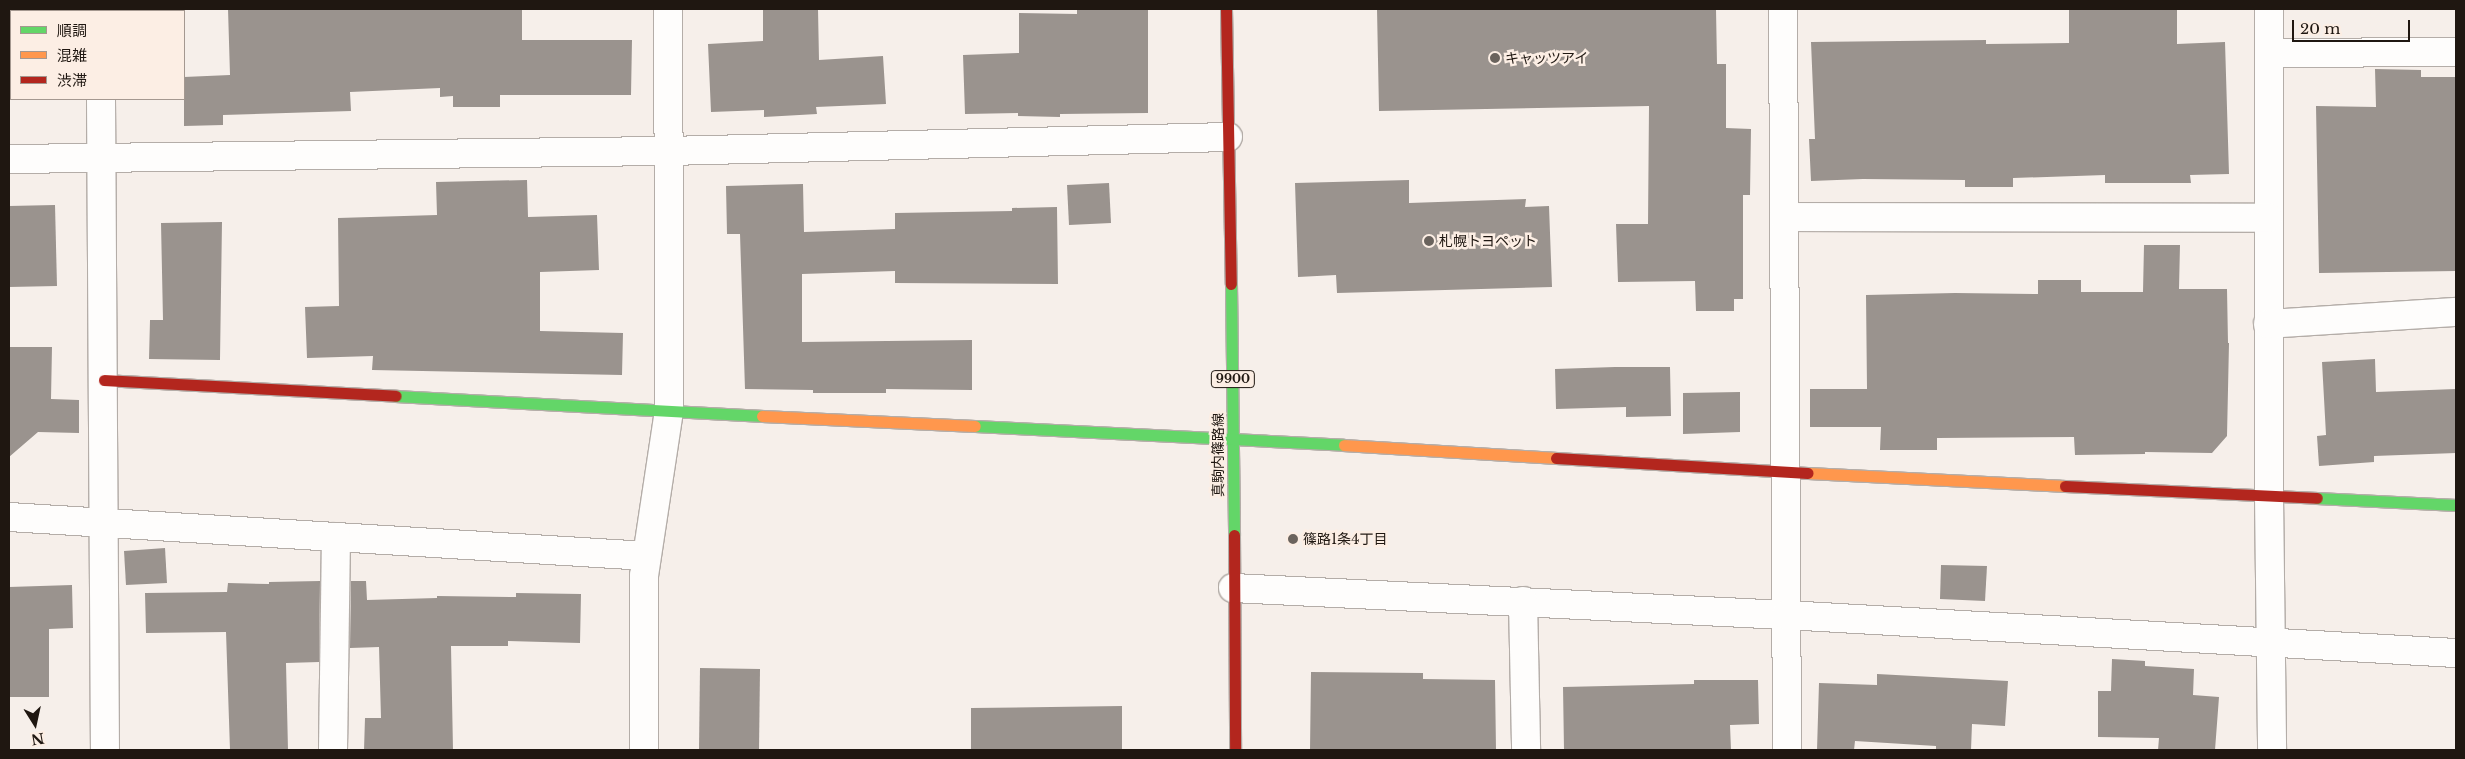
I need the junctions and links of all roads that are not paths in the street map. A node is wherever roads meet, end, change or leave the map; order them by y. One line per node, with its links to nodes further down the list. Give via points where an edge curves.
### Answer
1 (668, 9): 9 (street)
2 (1226, 9): 8 (street, 真駒内篠路線 / 9900)
3 (1783, 9): 12 (street)
4 (2269, 9): 5 (street)
5 (2269, 52): 6 (street); 13 (street)
6 (2456, 52)
7 (100, 100): 11 (street)
8 (1228, 137): 9 (street); 18 (street, 真駒内篠路線 / 9900)
9 (668, 151): 11 (street); 17 (street)
10 (9, 158): 11 (street)
11 (101, 158): 16 (street)
12 (1784, 217): 13 (street); 19 (street)
13 (2268, 218): 15 (street)
14 (2456, 312): 15 (street)
15 (2268, 324): 20 (street)
16 (104, 380): 17 (street); 23 (street)
17 (669, 411): 18 (street); 25 (street)
18 (1234, 439): 19 (street); 26 (street, 真駒内篠路線 / 9900)
19 (1785, 472): 20 (street); 28 (street)
20 (2269, 496): 21 (street); 29 (street)
21 (2456, 505)
22 (9, 517): 23 (street)
23 (105, 523): 24 (street); 31 (street)
24 (336, 537): 25 (street); 32 (street)
25 (646, 556): 33 (street)
26 (1233, 588): 27 (street); 34 (street, 真駒内篠路線 / 9900)
27 (1524, 601): 28 (street); 35 (street)
28 (1786, 615): 29 (street); 36 (street)
29 (2271, 643): 30 (street); 37 (street)
30 (2456, 653)
31 (105, 750)
32 (333, 750)
33 (644, 750)
34 (1235, 750)
35 (1526, 750)
36 (1787, 750)
37 (2272, 750)

